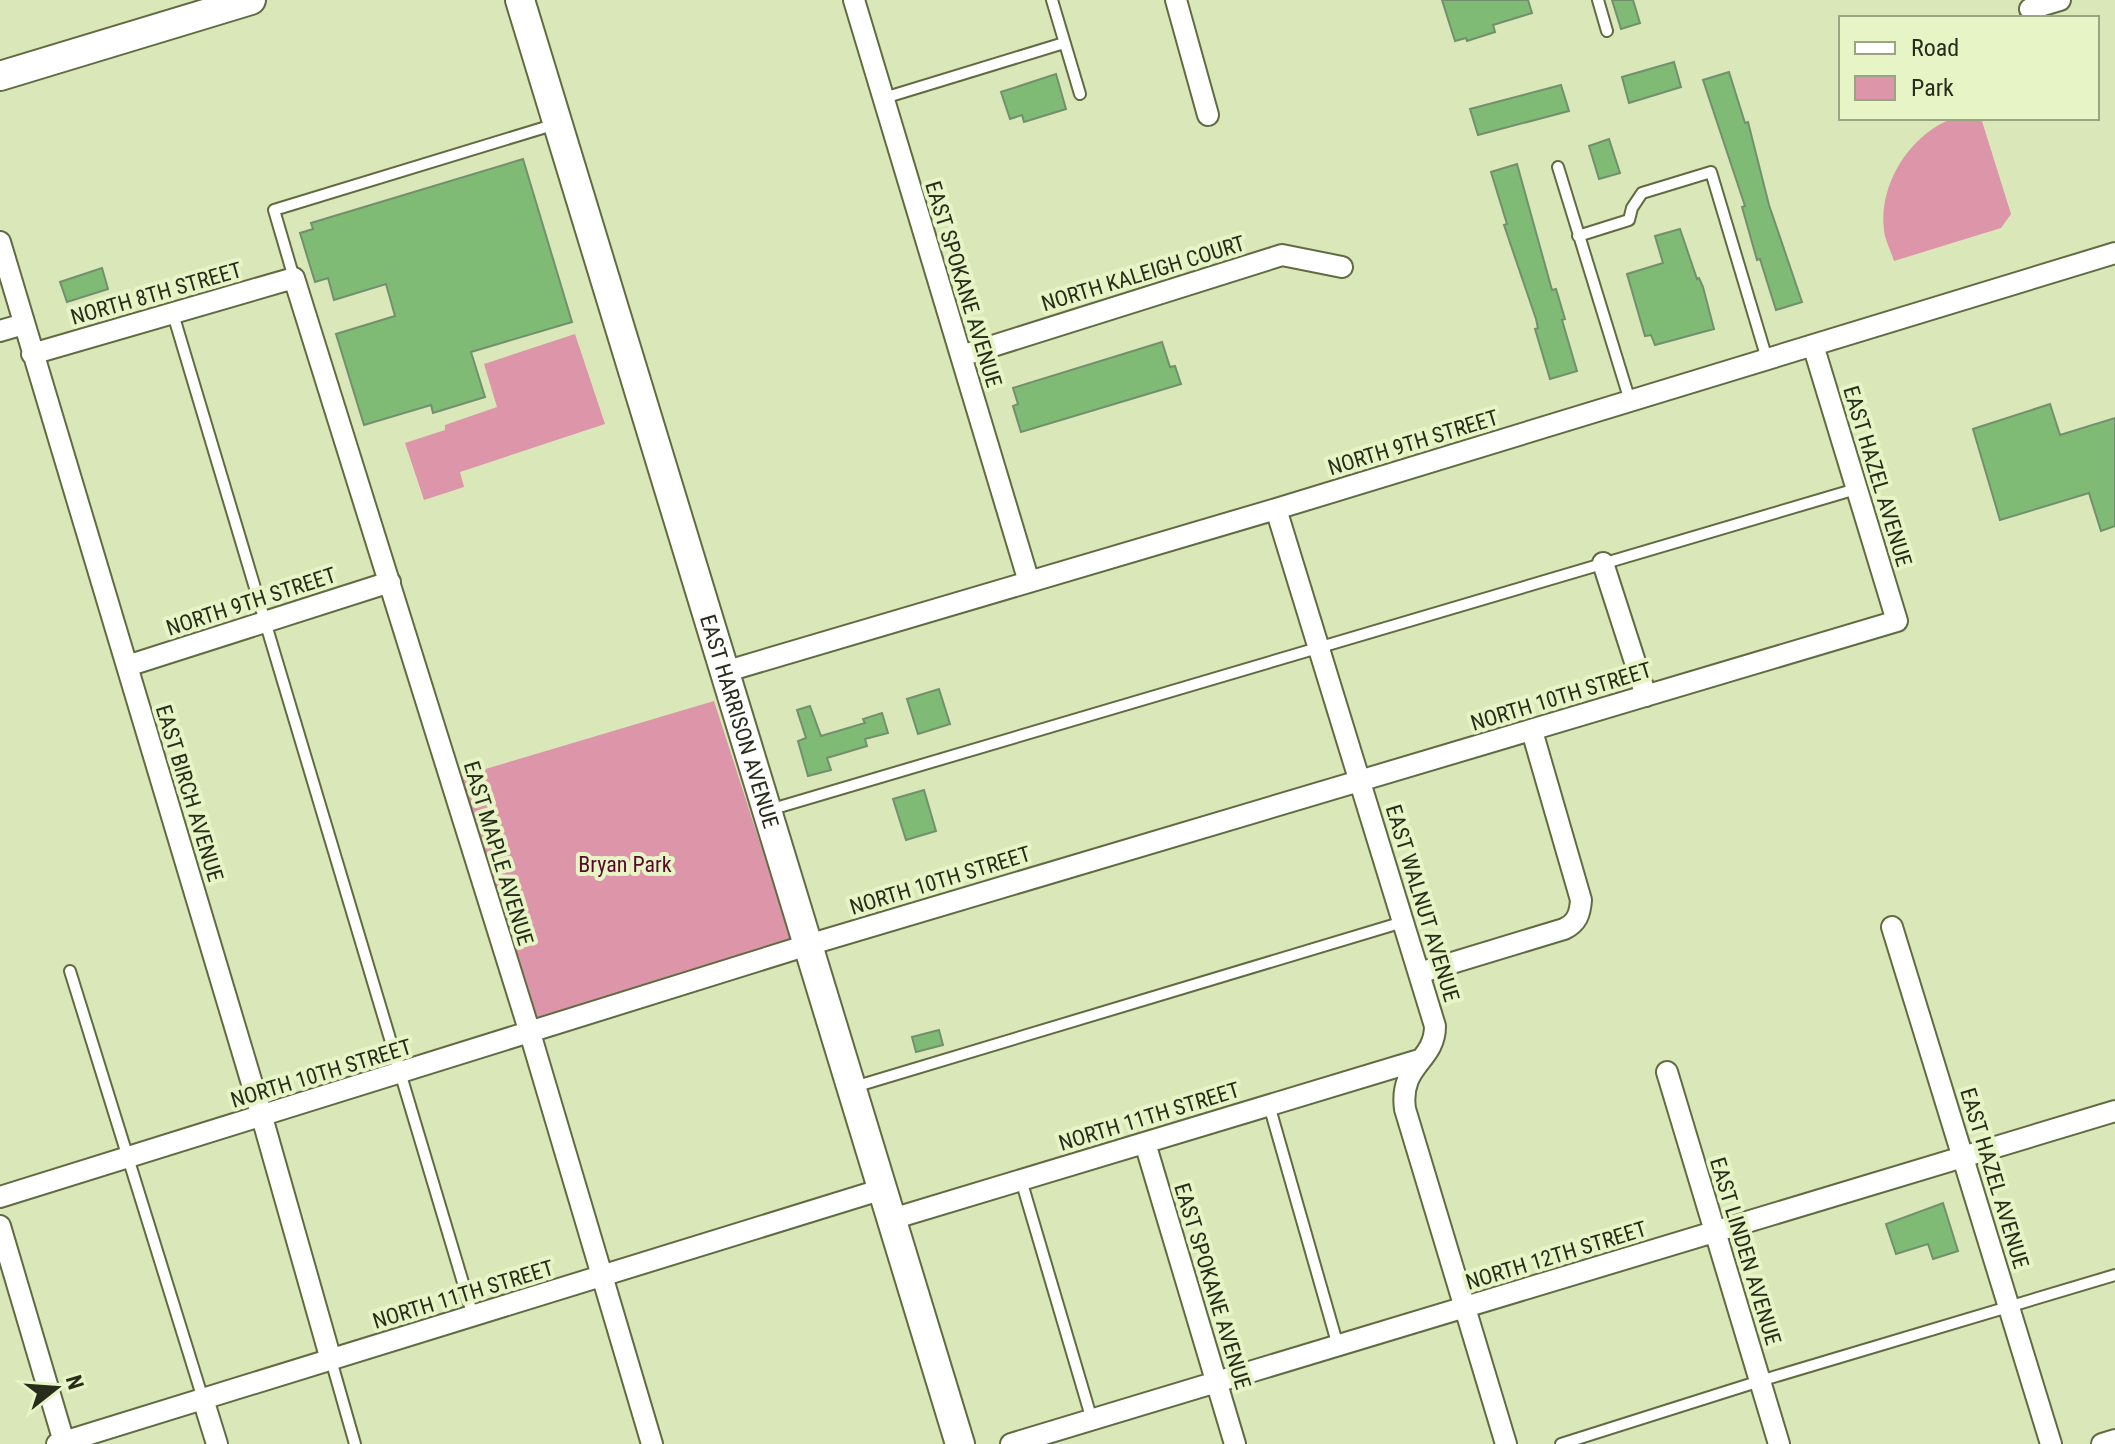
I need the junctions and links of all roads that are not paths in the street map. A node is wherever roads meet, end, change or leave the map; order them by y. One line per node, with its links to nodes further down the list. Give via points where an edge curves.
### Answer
1 (520, 0): 15 (street, EAST HARRISON AVENUE)
2 (854, 0): 13 (street, EAST SPOKANE AVENUE)
3 (1052, 0): 10 (lane)
4 (1176, 0): 14 (street)
5 (1598, 0): 9 (lane)
6 (2060, 0): 8 (street)
7 (238, 2): 11 (street)
8 (2030, 9)
9 (1607, 31)
10 (1064, 43): 12 (lane); 13 (lane)
11 (0, 76)
12 (1080, 94)
13 (884, 98): 27 (street, EAST SPOKANE AVENUE)
14 (1208, 115)
15 (558, 123): 21 (lane, via 274,210); 39 (street, EAST HARRISON AVENUE)
16 (1558, 167): 17 (lane)
17 (1578, 236): 28 (lane, via 1629,220 1642,193 1711,172); 29 (lane)
18 (0, 242): 23 (street, EAST BIRCH AVENUE)
19 (2115, 253): 25 (street, NORTH 9TH STREET)
20 (1342, 267): 27 (street, NORTH KALEIGH COURT, via 1282,255)
21 (294, 278): 22 (street, NORTH 8TH STREET); 33 (street, EAST MAPLE AVENUE)
22 (173, 314): 26 (street, NORTH 8TH STREET); 36 (lane)
23 (24, 324): 24 (street); 26 (street, EAST BIRCH AVENUE)
24 (0, 331)
25 (1813, 345): 28 (street, NORTH 9TH STREET); 30 (street, EAST HAZEL AVENUE)
26 (32, 354): 38 (street, EAST BIRCH AVENUE)
27 (961, 356): 34 (street, EAST SPOKANE AVENUE)
28 (1767, 359): 29 (street, NORTH 9TH STREET)
29 (1630, 401): 31 (street, NORTH 9TH STREET)
30 (1856, 489): 32 (lane); 35 (street, EAST HAZEL AVENUE)
31 (1276, 509): 34 (street, NORTH 9TH STREET); 37 (street, EAST WALNUT AVENUE)
32 (1603, 563): 37 (lane); 40 (street)
33 (390, 582): 36 (street, NORTH 9TH STREET); 49 (street, EAST MAPLE AVENUE)
34 (1029, 582): 39 (street, NORTH 9TH STREET)
35 (1897, 621): 40 (street, NORTH 10TH STREET)
36 (265, 622): 38 (street, NORTH 9TH STREET); 52 (lane)
37 (1319, 647): 42 (street, EAST WALNUT AVENUE); 43 (lane)
38 (127, 666): 56 (street, EAST BIRCH AVENUE)
39 (724, 672): 43 (street, EAST HARRISON AVENUE)
40 (1646, 696): 41 (street, NORTH 10TH STREET)
41 (1532, 731): 42 (street, NORTH 10TH STREET); 48 (street, via 1581,900 1580,912 1564,929)
42 (1360, 780): 44 (street, EAST WALNUT AVENUE); 46 (street, NORTH 10TH STREET)
43 (767, 810): 46 (street, EAST HARRISON AVENUE)
44 (1403, 922): 48 (street, EAST WALNUT AVENUE); 53 (lane)
45 (1892, 927): 59 (street, EAST HAZEL AVENUE)
46 (808, 945): 49 (street, NORTH 10TH STREET); 53 (street, EAST HARRISON AVENUE)
47 (70, 971): 58 (lane)
48 (1419, 973): 50 (street, EAST WALNUT AVENUE, via 1435,1026 1432,1046)
49 (530, 1033): 52 (street, NORTH 10TH STREET); 67 (street, EAST MAPLE AVENUE)
50 (1419, 1060): 54 (street, NORTH 11TH STREET); 68 (street, EAST WALNUT AVENUE, via 1406,1081 1405,1109)
51 (1667, 1072): 65 (street, EAST LINDEN AVENUE)
52 (401, 1073): 56 (street, NORTH 10TH STREET); 70 (lane)
53 (852, 1088): 61 (street, EAST HARRISON AVENUE)
54 (1269, 1105): 57 (street, NORTH 11TH STREET); 71 (lane)
55 (2115, 1111): 59 (street, NORTH 12TH STREET)
56 (262, 1117): 58 (street, NORTH 10TH STREET); 72 (street, EAST BIRCH AVENUE)
57 (1145, 1143): 60 (street, NORTH 11TH STREET); 74 (street, EAST SPOKANE AVENUE)
58 (128, 1158): 62 (street, NORTH 10TH STREET); 75 (lane)
59 (1964, 1159): 65 (street, NORTH 12TH STREET); 69 (street, EAST HAZEL AVENUE)
60 (1021, 1180): 63 (street, NORTH 11TH STREET); 76 (lane)
61 (883, 1189): 63 (street, EAST HARRISON AVENUE); 67 (street, NORTH 11TH STREET)
62 (0, 1197)
63 (892, 1219): 82 (street, EAST HARRISON AVENUE)
64 (0, 1226): 78 (street)
65 (1715, 1232): 68 (street, NORTH 12TH STREET); 73 (street, EAST LINDEN AVENUE)
66 (2115, 1275): 69 (lane)
67 (602, 1276): 70 (street, NORTH 11TH STREET); 81 (street, EAST MAPLE AVENUE)
68 (1466, 1307): 71 (street, NORTH 12TH STREET); 85 (street, EAST WALNUT AVENUE)
69 (2009, 1307): 73 (lane); 88 (street, EAST HAZEL AVENUE)
70 (473, 1316): 72 (street, NORTH 11TH STREET)
71 (1338, 1346): 74 (street, NORTH 12TH STREET)
72 (331, 1360): 75 (street, NORTH 11TH STREET); 80 (lane)
73 (1760, 1381): 86 (lane); 87 (street, EAST LINDEN AVENUE)
74 (1217, 1382): 76 (street, NORTH 12TH STREET); 84 (street, EAST SPOKANE AVENUE)
75 (203, 1399): 78 (street, NORTH 11TH STREET); 79 (street)
76 (1092, 1420): 83 (street, NORTH 12TH STREET)
77 (2115, 1440): 89 (street)
78 (71, 1442)
79 (217, 1444)
80 (355, 1444)
81 (652, 1444)
82 (960, 1444)
83 (1011, 1444)
84 (1235, 1444)
85 (1506, 1444)
86 (1561, 1444)
87 (1779, 1444)
88 (2051, 1444)
89 (2102, 1444)

